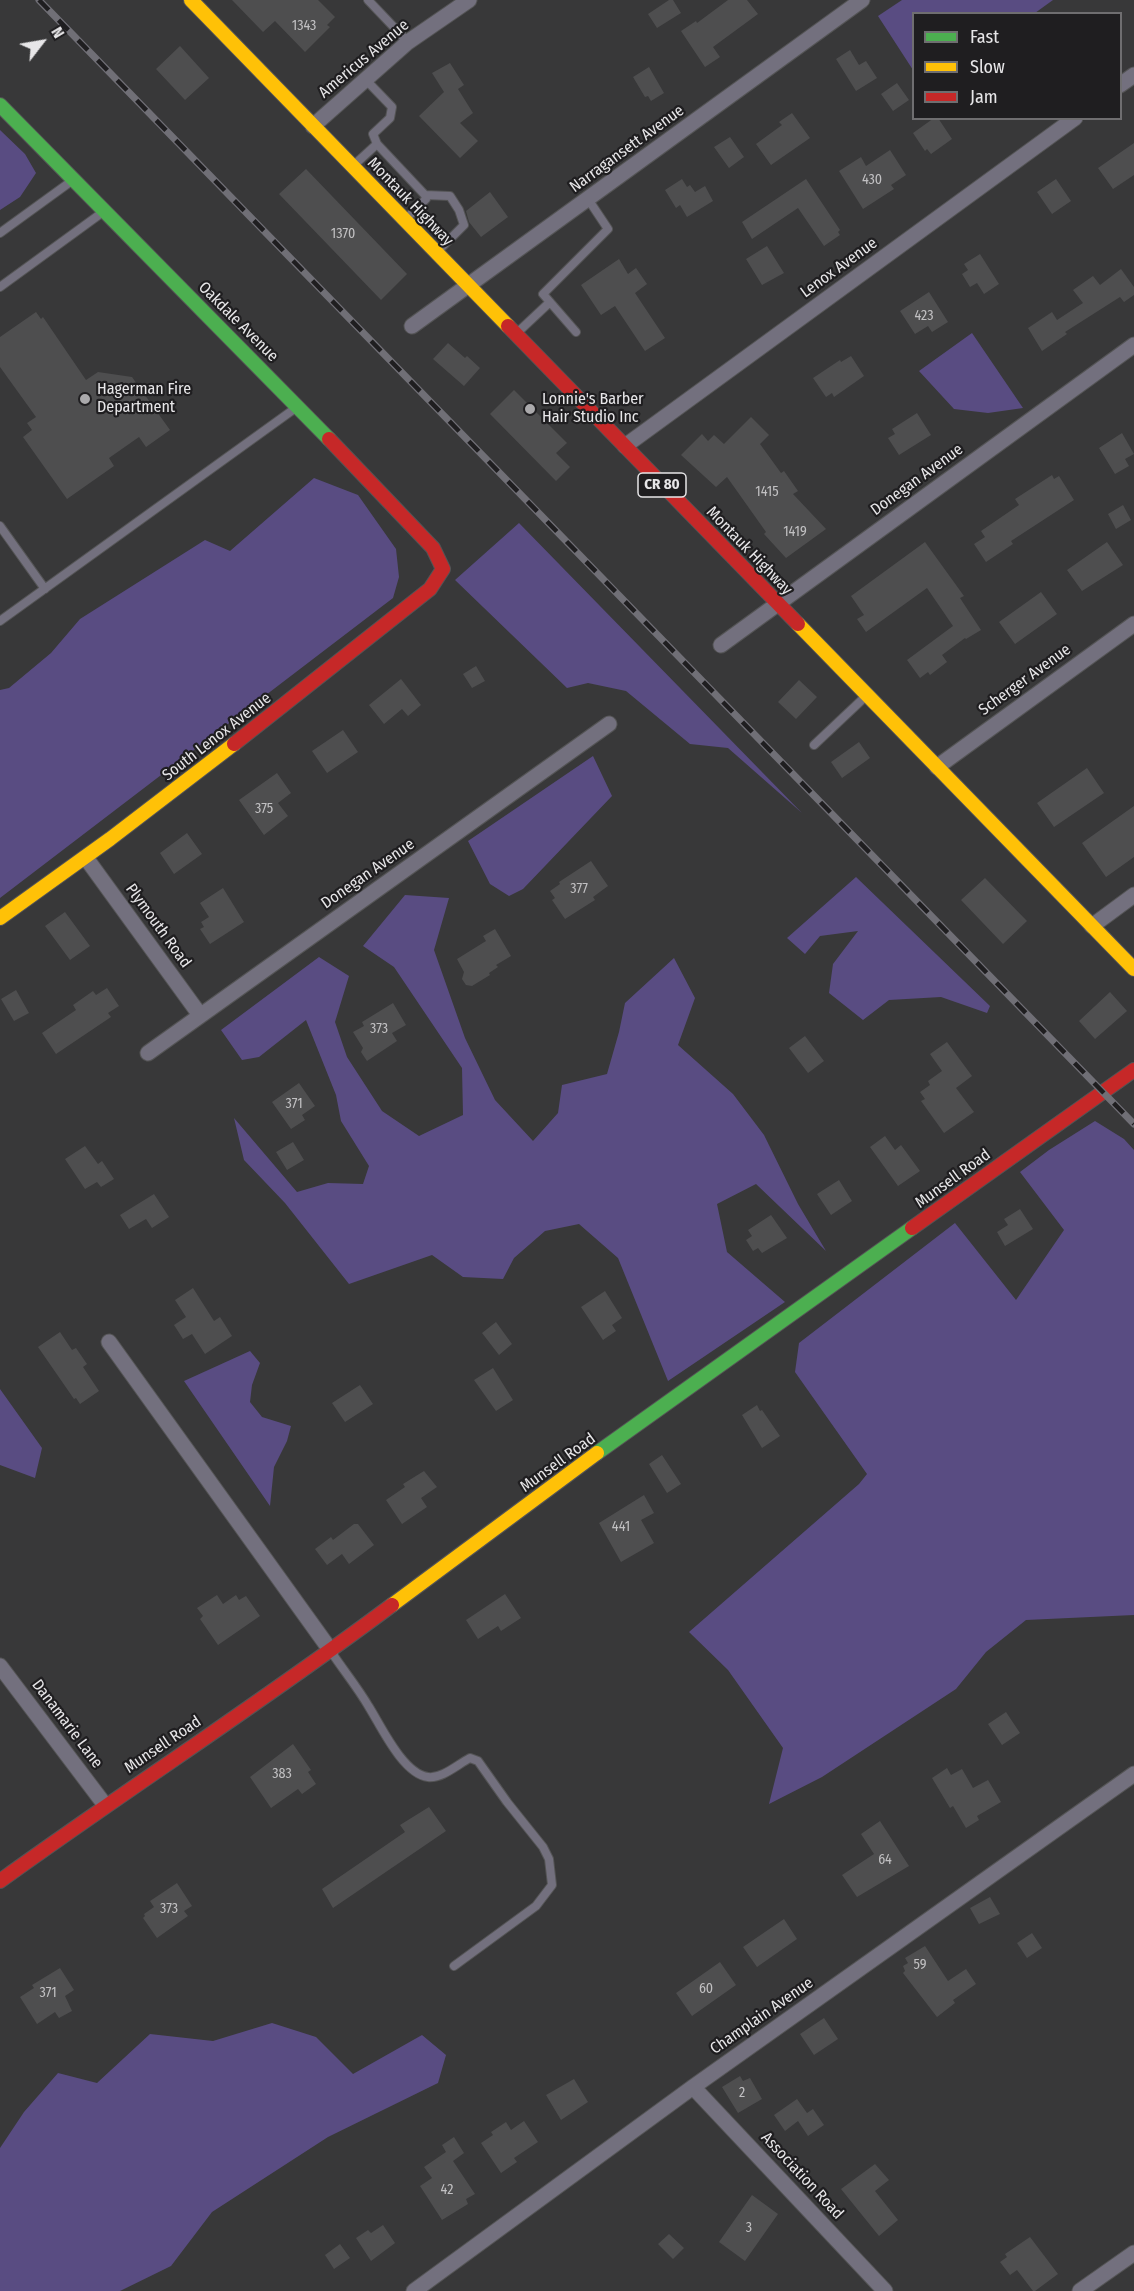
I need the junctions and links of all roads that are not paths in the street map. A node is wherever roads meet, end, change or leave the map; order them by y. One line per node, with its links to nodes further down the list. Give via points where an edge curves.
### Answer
1 (191, 0): 9 (street, Montauk Highway / CR 80)
2 (368, 0): 5 (lane)
3 (469, 0): 5 (street, Americus Avenue)
4 (862, 0): 14 (street, Narragansett Avenue)
5 (408, 42): 6 (street, Americus Avenue)
6 (366, 80): 9 (street, Americus Avenue); 10 (lane, via 392,107 390,118 373,134)
7 (0, 105): 12 (street, Oakdale Avenue)
8 (1072, 120): 27 (street, Lenox Avenue)
9 (313, 126): 11 (street, Montauk Highway / CR 80)
10 (377, 144): 11 (lane); 13 (lane)
11 (352, 166): 16 (street, Montauk Highway / CR 80)
12 (74, 179): 15 (street, Oakdale Avenue); 17 (lane)
13 (425, 195): 16 (lane, via 426,199); 18 (lane, via 450,196 464,225)
14 (588, 199): 19 (street, Narragansett Avenue); 21 (lane, via 608,229 543,294)
15 (105, 211): 20 (lane); 26 (street, Oakdale Avenue)
16 (405, 220): 18 (street, Montauk Highway / CR 80)
17 (0, 233)
18 (436, 253): 19 (street, Montauk Highway / CR 80)
19 (468, 286): 22 (street, Narragansett Avenue); 24 (street, Montauk Highway / CR 80)
20 (0, 287)
21 (550, 302): 23 (lane); 24 (lane)
22 (412, 326)
23 (576, 332)
24 (515, 334): 27 (street, Montauk Highway / CR 80)
25 (1134, 345): 31 (street, Donegan Avenue)
26 (298, 406): 29 (street, Oakdale Avenue, via 434,548); 30 (lane)
27 (625, 446): 31 (street, Montauk Highway / CR 80)
28 (0, 526): 30 (lane)
29 (443, 569): 39 (street, South Lenox Avenue, via 430,589 261,725)
30 (45, 589): 32 (lane)
31 (777, 603): 34 (street, Donegan Avenue); 35 (street, Montauk Highway / CR 80)
32 (0, 621)
33 (1134, 624): 38 (street, Scherger Avenue)
34 (721, 645)
35 (868, 695): 37 (lane); 38 (street, Montauk Highway / CR 80)
36 (609, 724): 44 (street, Donegan Avenue)
37 (814, 745)
38 (937, 767): 42 (street, Montauk Highway / CR 80)
39 (86, 858): 41 (street, South Lenox Avenue); 44 (street, Plymouth Road)
40 (1134, 895): 42 (street)
41 (0, 918)
42 (1092, 926): 43 (street, Montauk Highway / CR 80)
43 (1134, 969)
44 (200, 1015): 45 (street, Donegan Avenue)
45 (148, 1053)
46 (1134, 1070): 48 (street, Munsell Road, via 581,1465)
47 (109, 1342): 48 (street)
48 (331, 1651): 51 (street, Munsell Road); 53 (lane, via 406,1763 431,1778 470,1758 478,1761 549,1859 552,1885 536,1906)
49 (0, 1666): 51 (street, Danamarie Lane)
50 (1134, 1774): 54 (street, Champlain Avenue)
51 (105, 1805): 52 (street, Munsell Road)
52 (0, 1881)
53 (454, 1966)
54 (693, 2086): 56 (street, Champlain Avenue); 57 (street, Association Road)
55 (1134, 2253): 58 (street)
56 (414, 2291)
57 (885, 2291)
58 (1080, 2291)

